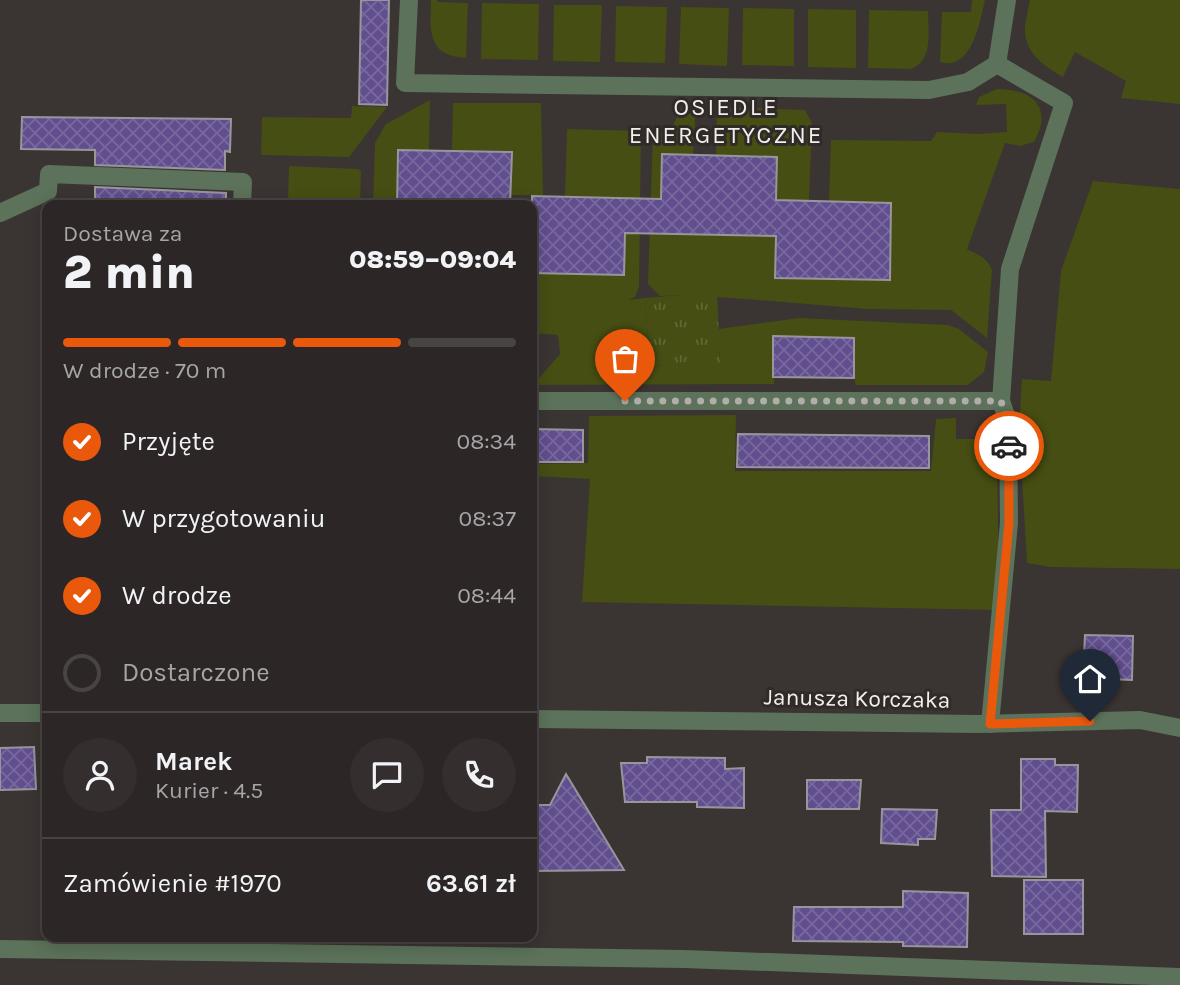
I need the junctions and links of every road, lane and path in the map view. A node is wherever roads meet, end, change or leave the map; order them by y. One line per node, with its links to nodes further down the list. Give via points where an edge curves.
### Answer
1 (408, 0): 3 (street, via 405,83 929,90 968,82)
2 (1007, 0): 3 (street)
3 (997, 64): 7 (street, via 1064,103 1010,269)
4 (242, 200): 5 (street, via 243,182 48,174 48,191)
5 (0, 213)
6 (537, 401): 7 (street)
7 (1001, 401): 11 (street, via 1008,421 1009,523)
8 (0, 713): 9 (street)
9 (42, 713)
10 (537, 719): 11 (street, Janusza Korczaka)
11 (990, 724): 12 (street, Janusza Korczaka, via 1140,720)
12 (1180, 728)
13 (0, 949): 14 (street, via 684,959)
14 (1180, 977)

